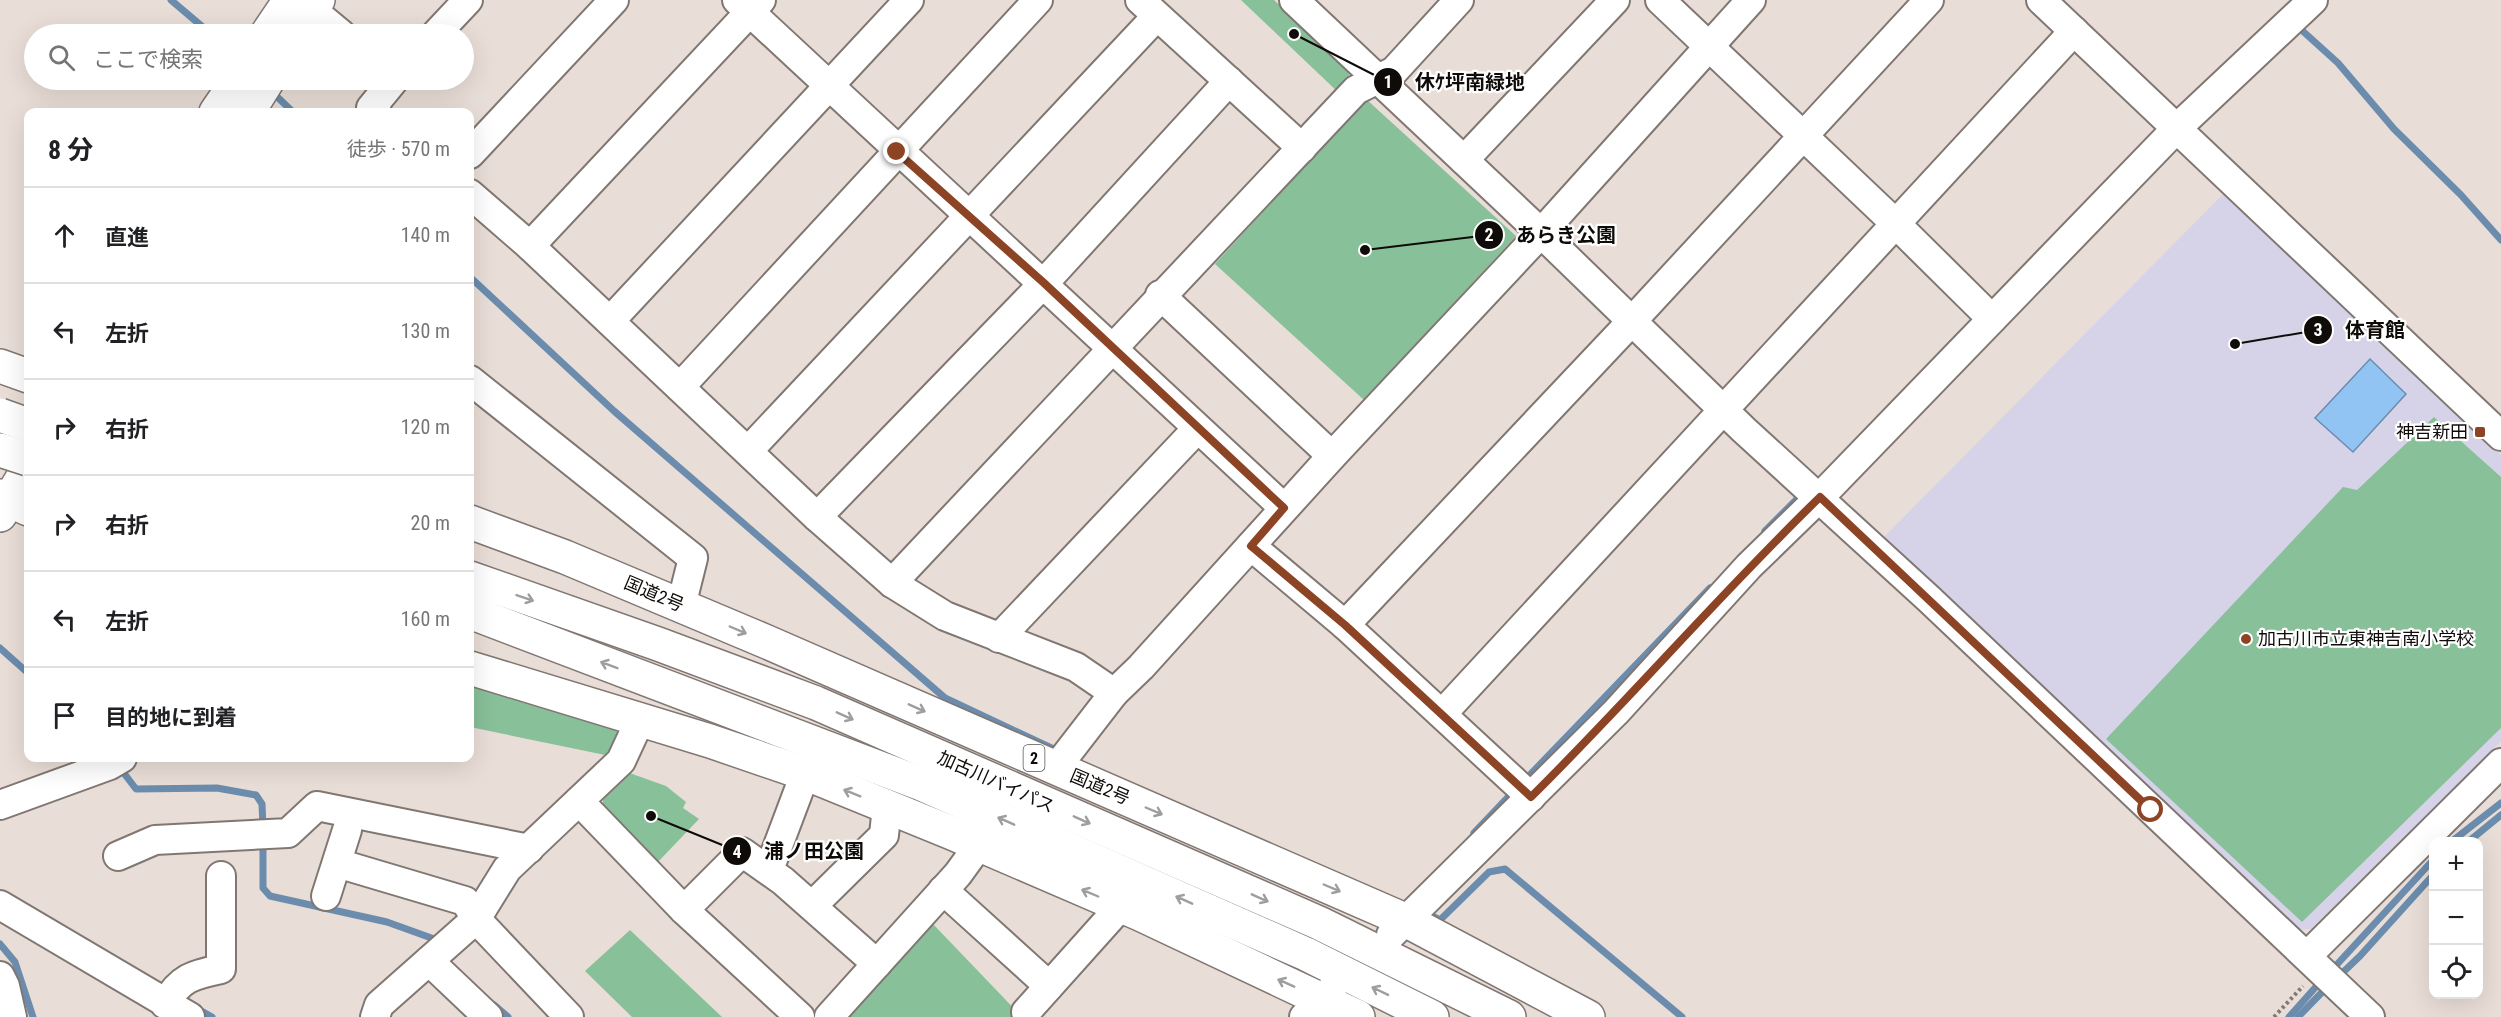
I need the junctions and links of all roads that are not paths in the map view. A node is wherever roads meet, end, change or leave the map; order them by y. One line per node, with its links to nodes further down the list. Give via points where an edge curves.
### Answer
1 (468, 0): 18 (street)
2 (614, 0): 31 (street)
3 (909, 0): 23 (street)
4 (1038, 0): 32 (street)
5 (1459, 0): 21 (street, via 1394,71)
6 (1615, 0): 33 (street)
7 (1660, 0): 20 (street)
8 (1751, 0): 20 (street)
9 (1929, 0): 29 (street)
10 (2041, 0): 19 (street)
11 (2313, 0): 28 (street)
12 (1297, 1): 21 (street)
13 (749, 4): 23 (street); 38 (street)
14 (1148, 8): 22 (street); 35 (street)
15 (304, 11): 16 (main road); 17 (street)
16 (283, 24)
17 (325, 24)
18 (445, 24)
19 (2074, 31): 28 (street); 36 (street)
20 (1708, 46): 29 (street); 37 (street)
21 (1378, 79): 30 (street, via 1356,90); 33 (street)
22 (1229, 81): 30 (street); 39 (street)
23 (828, 87): 32 (street); 42 (street)
24 (386, 90): 27 (street)
25 (253, 92): 26 (main road)
26 (223, 108)
27 (371, 108)
28 (2176, 129): 41 (street); 56 (street)
29 (1803, 135): 36 (street); 43 (street)
30 (1302, 148): 40 (street)
31 (474, 150)
32 (897, 152): 35 (street); 50 (street)
33 (1464, 160): 37 (street)
34 (474, 197): 38 (street)
35 (971, 216): 39 (street); 58 (street)
36 (1896, 224): 41 (street); 51 (street)
37 (1541, 232): 43 (street); 60 (street)
38 (530, 246): 42 (street)
39 (1044, 283): 44 (street); 66 (street)
40 (1160, 295): 44 (street); 60 (street)
41 (1992, 319): 63 (street)
42 (610, 321): 50 (street)
43 (1632, 321): 51 (street); 74 (street)
44 (1112, 347): 55 (street); 71 (street)
45 (0, 366): 46 (main road)
46 (24, 375)
47 (0, 380): 49 (main road)
48 (474, 382): 72 (street, via 506,394 693,558)
49 (24, 383)
50 (680, 387): 58 (street)
51 (1724, 410): 63 (street); 80 (street)
52 (0, 415): 54 (main road, bridge)
53 (24, 416): 59 (main road)
54 (24, 424)
55 (1197, 429): 65 (street); 75 (street)
56 (2501, 436)
57 (0, 450): 61 (main road, bridge)
58 (749, 450): 66 (street)
59 (0, 454)
60 (1332, 456): 65 (street)
61 (24, 458)
62 (24, 478): 64 (main road)
63 (1820, 497): 87 (street, via 1749,566 1616,712); 108 (street)
64 (13, 503)
65 (1284, 508): 69 (street)
66 (817, 517): 71 (street)
67 (474, 523): 72 (main road, 国道2号 / 2)
68 (474, 544): 79 (main road, via 655,609)
69 (1251, 546): 74 (street); 78 (street, via 1141,668)
70 (474, 579): 79 (main road, 加古川バイパス / 2, one-way to 79)
71 (892, 583): 75 (street, via 945,616)
72 (681, 606): 82 (main road, 国道2号 / 2, one-way to 82)
73 (474, 614): 86 (main road, 加古川バイパス, one-way to 73)
74 (1345, 625): 80 (street)
75 (999, 638): 78 (street, via 1076,667)
76 (474, 649): 86 (main road, via 693,711)
77 (474, 669): 81 (main road)
78 (1113, 693): 82 (street)
79 (816, 703): 123 (main road, 加古川バイパス / 2, one-way to 123, via 1318,923)
80 (1442, 714): 87 (street)
81 (640, 720): 85 (main road); 88 (street, via 621,761)
82 (1064, 757): 105 (main road, 国道2号 / 2, one-way to 105)
83 (115, 762): 89 (street)
84 (2501, 763): 108 (street)
85 (805, 774): 90 (main road, one-way to 85); 95 (street)
86 (919, 783): 122 (main road, 加古川バイパス, one-way to 86, via 1306,954)
87 (1531, 796): 105 (street)
88 (579, 801): 93 (street); 103 (street)
89 (0, 805)
90 (887, 806): 92 (main road); 101 (street, via 884,835)
91 (347, 830): 96 (street)
92 (979, 845): 98 (street); 102 (main road, one-way to 92)
93 (529, 849): 94 (street, via 317,806 288,833 154,840); 104 (street, via 507,869)
94 (118, 856)
95 (773, 859)
96 (337, 863): 99 (street); 104 (street, via 465,901)
97 (215, 886): 112 (street, via 231,933 221,969 176,985)
98 (943, 890): 107 (street); 110 (street)
99 (326, 897)
100 (0, 905): 112 (street)
101 (812, 906): 103 (street, via 742,852); 107 (street)
102 (1121, 906): 110 (street); 111 (main road, one-way to 102)
103 (684, 910): 119 (street)
104 (476, 919): 106 (street); 118 (street)
105 (1409, 919): 124 (main road, 国道2号 / 2)
106 (429, 961): 116 (street, via 380,1005); 117 (street)
107 (878, 964): 120 (street)
108 (2323, 971): 125 (street)
109 (0, 976): 114 (street)
110 (1049, 986): 113 (street)
111 (1319, 1002): 121 (main road)
112 (165, 1004): 115 (street)
113 (1026, 1012)
114 (12, 1017)
115 (190, 1017)
116 (375, 1017)
117 (488, 1017)
118 (569, 1017)
119 (800, 1017)
120 (829, 1017)
121 (1358, 1017)
122 (1432, 1017)
123 (1509, 1017)
124 (1588, 1017)
125 (2370, 1017)

